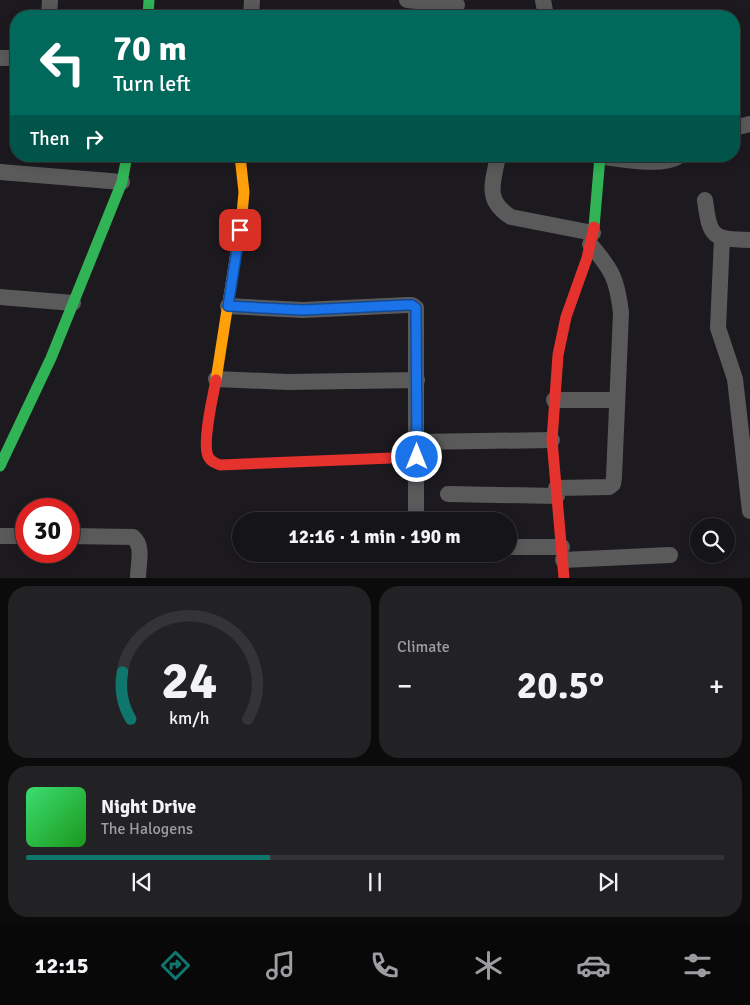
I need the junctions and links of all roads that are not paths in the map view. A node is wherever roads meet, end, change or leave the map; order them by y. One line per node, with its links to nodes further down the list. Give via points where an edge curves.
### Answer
1 (407, 0): 2 (street)
2 (457, 7)
3 (126, 162): 8 (street)
4 (241, 162): 15 (street, via 244,192)
5 (497, 162): 11 (street, via 492,188 499,210 511,217)
6 (600, 162): 11 (street)
7 (0, 172): 8 (street)
8 (122, 182): 14 (street)
9 (704, 200): 10 (street, via 708,225)
10 (722, 238): 12 (street); 25 (street, via 718,328 735,379)
11 (592, 239): 18 (street, via 566,317); 19 (street, via 618,292 621,312)
12 (750, 240)
13 (0, 297): 14 (street)
14 (73, 303): 22 (street)
15 (228, 306): 16 (street); 17 (street, via 303,310 412,305 417,313)
16 (216, 380): 17 (street); 21 (street, via 206,451 213,464)
17 (417, 380): 21 (street)
18 (554, 400): 19 (street); 20 (street)
19 (617, 400): 23 (street, via 613,484)
20 (552, 440): 21 (street); 23 (street)
21 (417, 450): 26 (street)
22 (0, 466)
23 (557, 492): 24 (street); 31 (street)
24 (448, 494)
25 (750, 510)
26 (416, 512)
27 (0, 536): 28 (street)
28 (15, 536)
29 (80, 536): 33 (street, via 133,537 139,547)
30 (517, 548): 31 (street)
31 (562, 554): 32 (street); 34 (street)
32 (670, 555)
33 (138, 578)
34 (564, 578)

